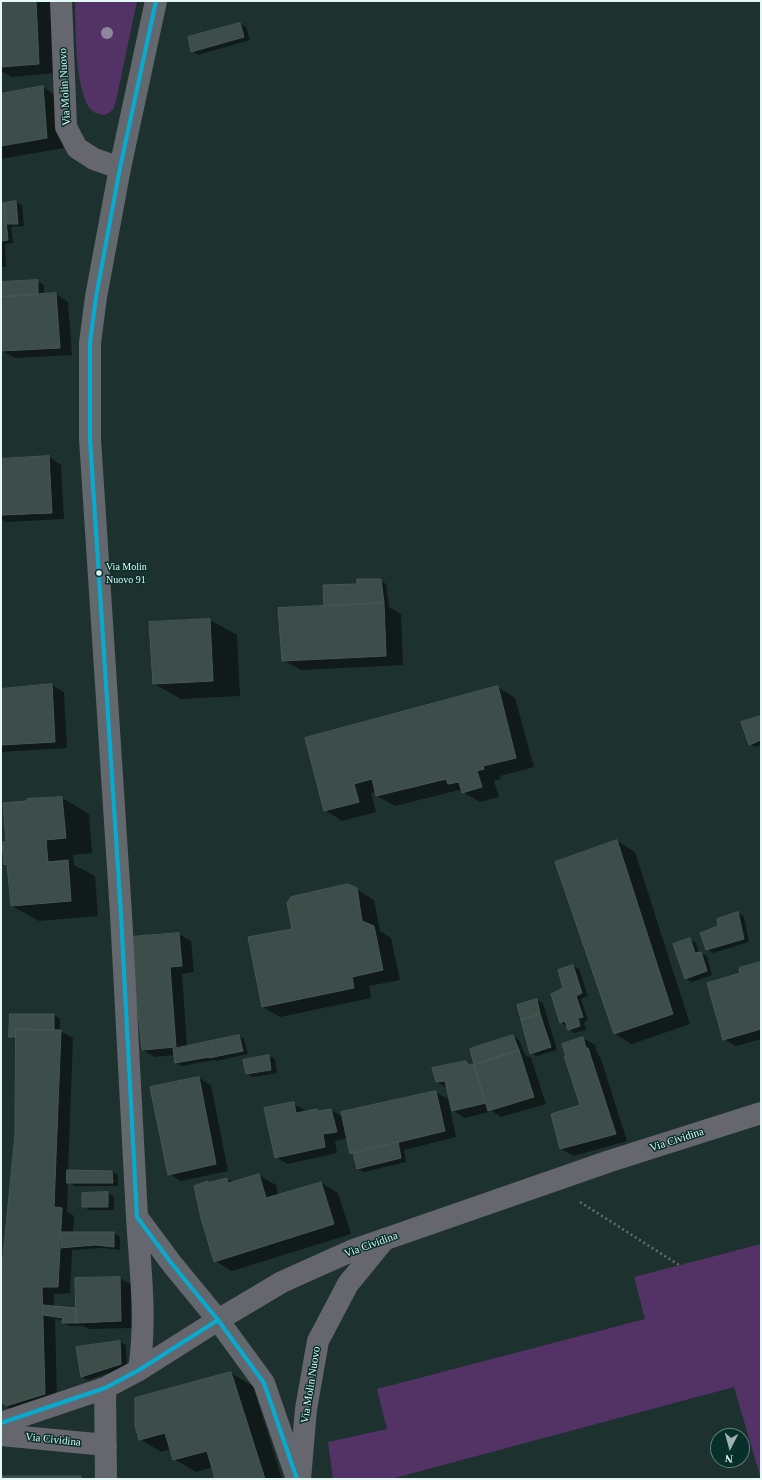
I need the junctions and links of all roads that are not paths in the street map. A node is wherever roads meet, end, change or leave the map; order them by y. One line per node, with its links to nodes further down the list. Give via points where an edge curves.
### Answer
1 (61, 1): 3 (street, Via Molin Nuovo, via 66,127 77,148 94,159)
2 (156, 1): 3 (main road)
3 (120, 168): 5 (main road, via 92,319 90,440)
4 (761, 1113): 6 (street, Via Cividina)
5 (137, 1217): 7 (main road, Via Molin Nuovo); 8 (street, via 143,1303)
6 (385, 1239): 7 (street, Via Cividina, via 282,1282); 14 (street, Via Molin Nuovo, via 348,1284 318,1341 306,1409)
7 (218, 1320): 8 (street, Via Cividina); 14 (main road, Via Molin Nuovo, via 264,1383)
8 (139, 1370): 9 (street, Via Cividina)
9 (105, 1388): 10 (street, Via Cividina); 12 (street)
10 (1, 1423)
11 (1, 1435): 12 (street, Via Cividina)
12 (106, 1445): 13 (street)
13 (106, 1479)
14 (299, 1479)

